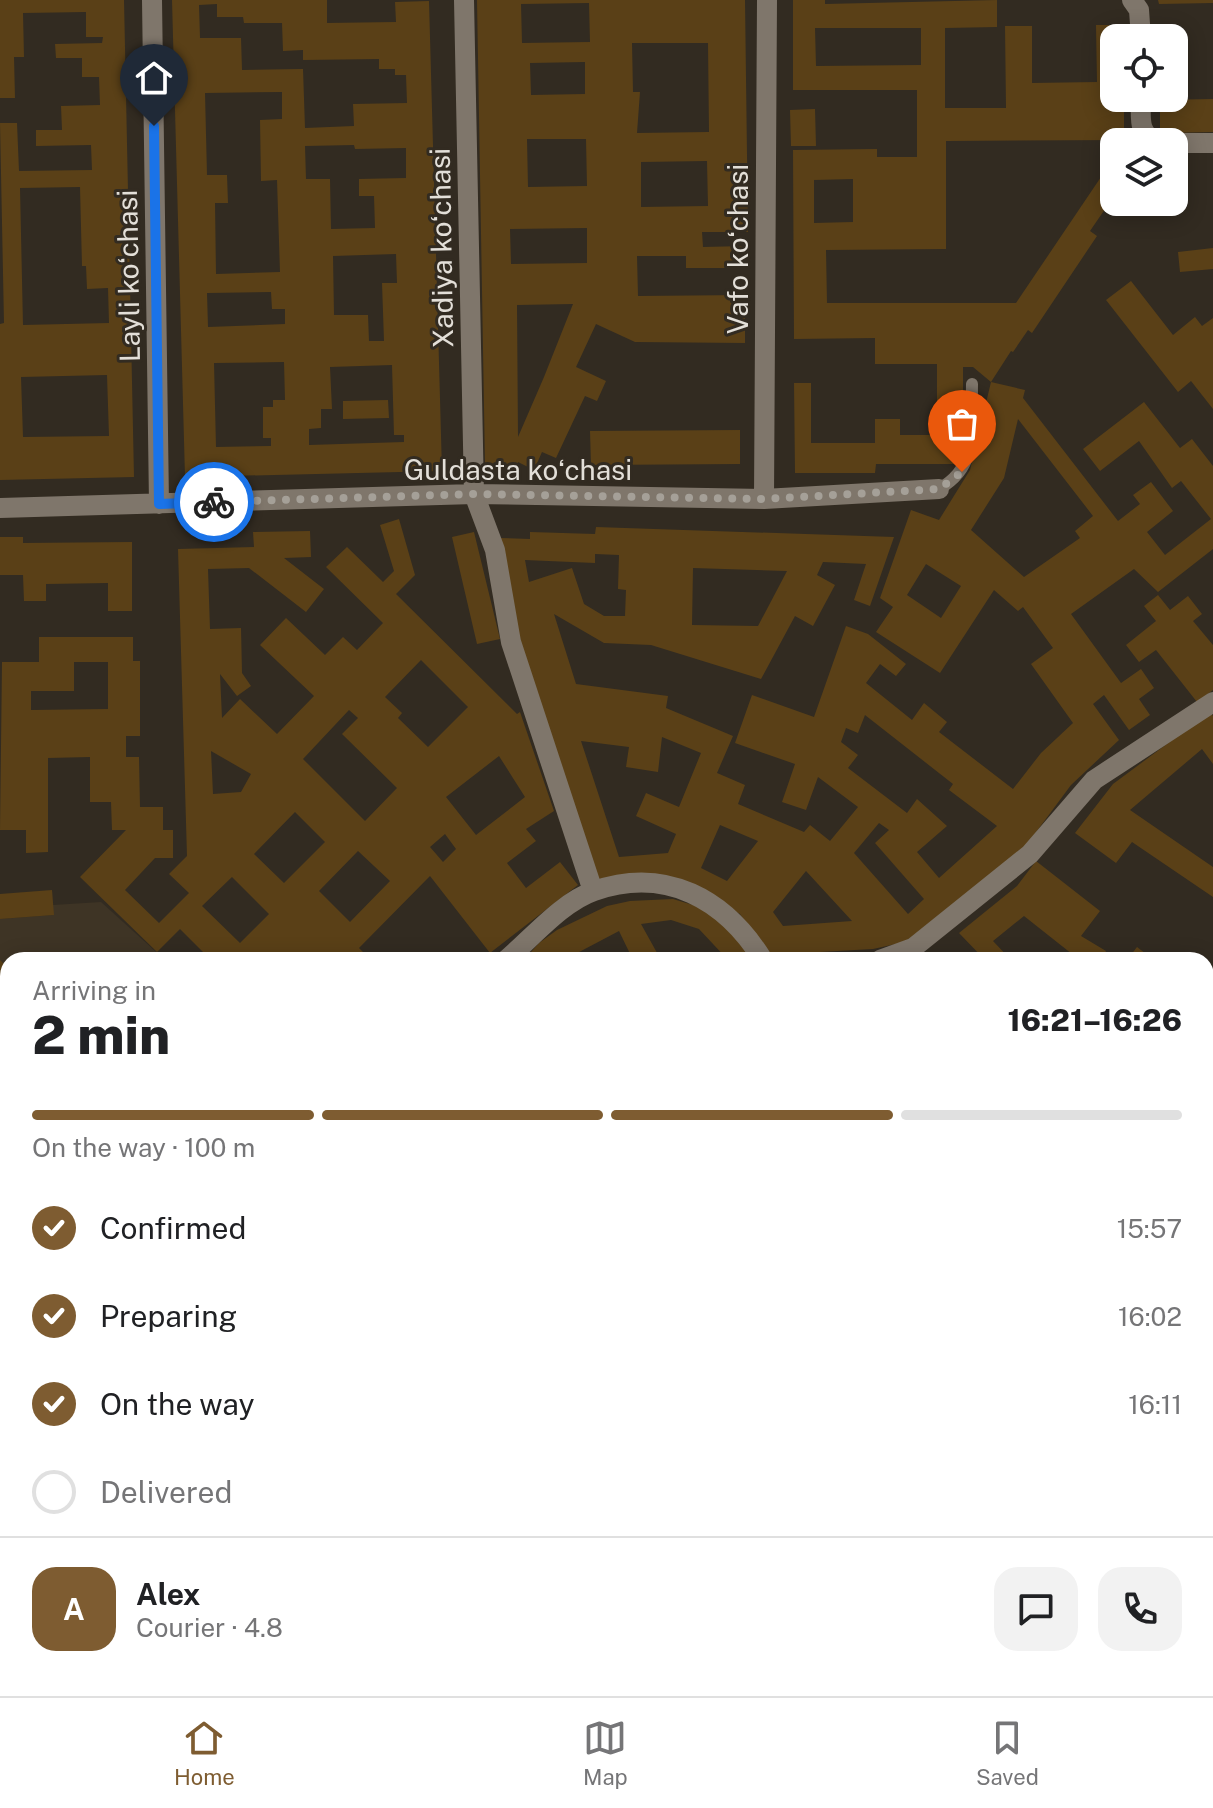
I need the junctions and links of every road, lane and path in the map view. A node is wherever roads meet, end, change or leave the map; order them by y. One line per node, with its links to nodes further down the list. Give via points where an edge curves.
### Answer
1 (152, 0): 12 (street, Layli koʻchasi)
2 (464, 0): 10 (street, Xadiya koʻchasi)
3 (767, 0): 11 (street, Vafo koʻchasi)
4 (1132, 0): 5 (street)
5 (1140, 24)
6 (1188, 143): 7 (street)
7 (1213, 143)
8 (972, 384): 9 (lane, via 968,462 955,480)
9 (939, 489): 11 (street, Guldasta koʻchasi)
10 (474, 494): 11 (street, Guldasta koʻchasi); 12 (street, Guldasta koʻchasi); 15 (street, Xadiya koʻchasi, via 495,550 511,642)
11 (764, 499)
12 (159, 504): 13 (street, Guldasta koʻchasi)
13 (0, 508)
14 (1213, 702): 18 (street, via 1094,780 1030,854)
15 (593, 891): 16 (street); 17 (street, via 649,882 684,889 729,916)
16 (516, 952)
17 (758, 952)
18 (902, 952)

